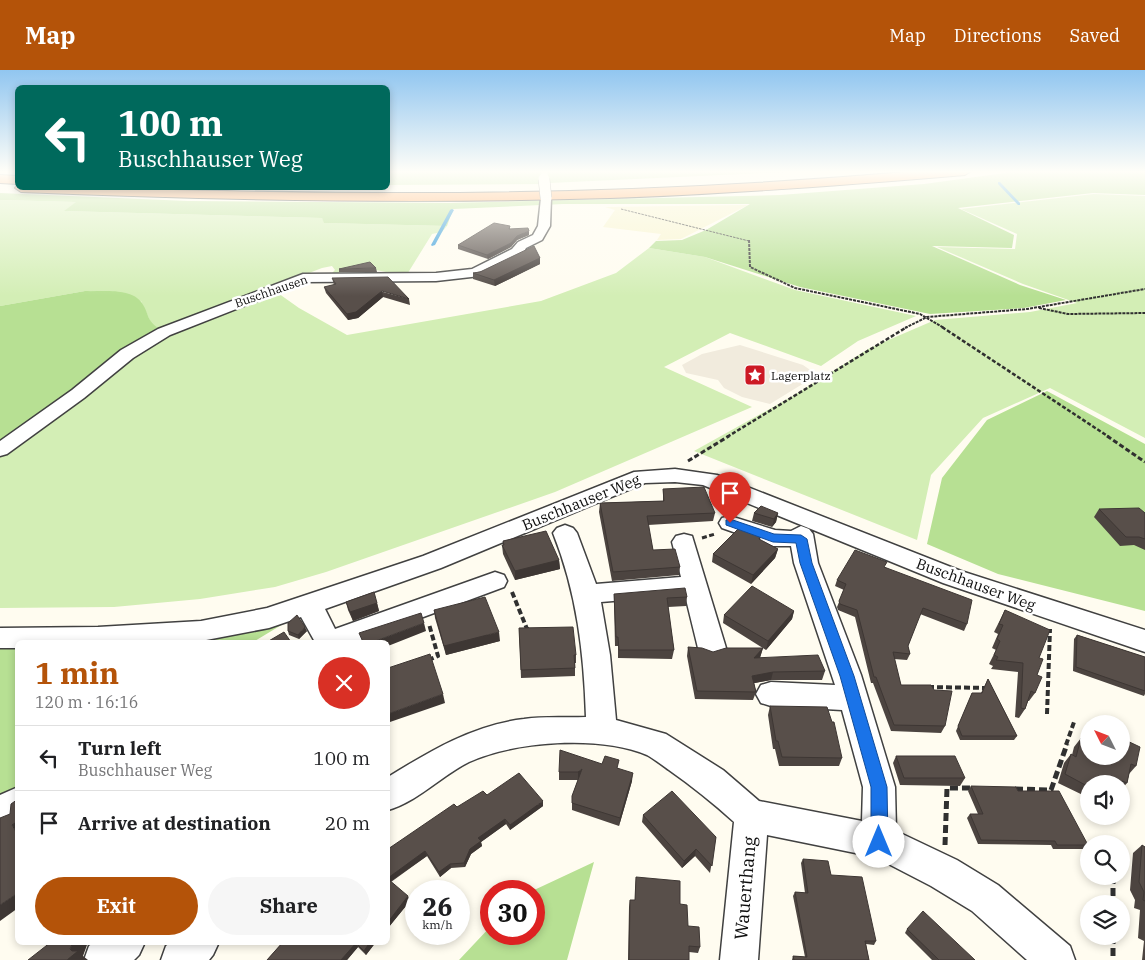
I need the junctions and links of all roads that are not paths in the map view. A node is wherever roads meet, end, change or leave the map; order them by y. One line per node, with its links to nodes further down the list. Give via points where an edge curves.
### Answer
1 (545, 213): 2 (street, Buschhausen, bridge, via 544,226 538,237 522,245 517,252 475,273 436,277 303,278 164,332 126,354 78,394)
2 (0, 450)
3 (730, 523): 16 (street, via 773,538 801,537 806,563)
4 (565, 534): 8 (street, Buschhauser Weg, via 580,567)
5 (684, 542): 7 (street)
6 (495, 581): 12 (street)
7 (695, 585): 8 (street); 14 (street)
8 (587, 594): 17 (street, Buschhauser Weg, via 597,664)
9 (310, 604): 10 (street, Buschhauser Weg, via 269,618 201,631 98,638); 11 (street); 13 (street, Buschhauser Weg, via 432,562 641,477 680,474 709,480 952,577)
10 (0, 638)
11 (328, 640)
12 (334, 640)
13 (1145, 641)
14 (712, 648)
15 (771, 694): 16 (street)
16 (854, 698): 22 (street, via 879,787)
17 (601, 730): 18 (street, via 524,732 483,741 444,760); 21 (street, via 655,744 712,780)
18 (390, 794)
19 (15, 804): 20 (street)
20 (0, 813)
21 (751, 816): 22 (street); 25 (street, Wauerthang)
22 (879, 842): 26 (street, via 944,873 985,898)
23 (197, 945): 24 (street)
24 (180, 960)
25 (739, 960)
26 (1056, 960)

